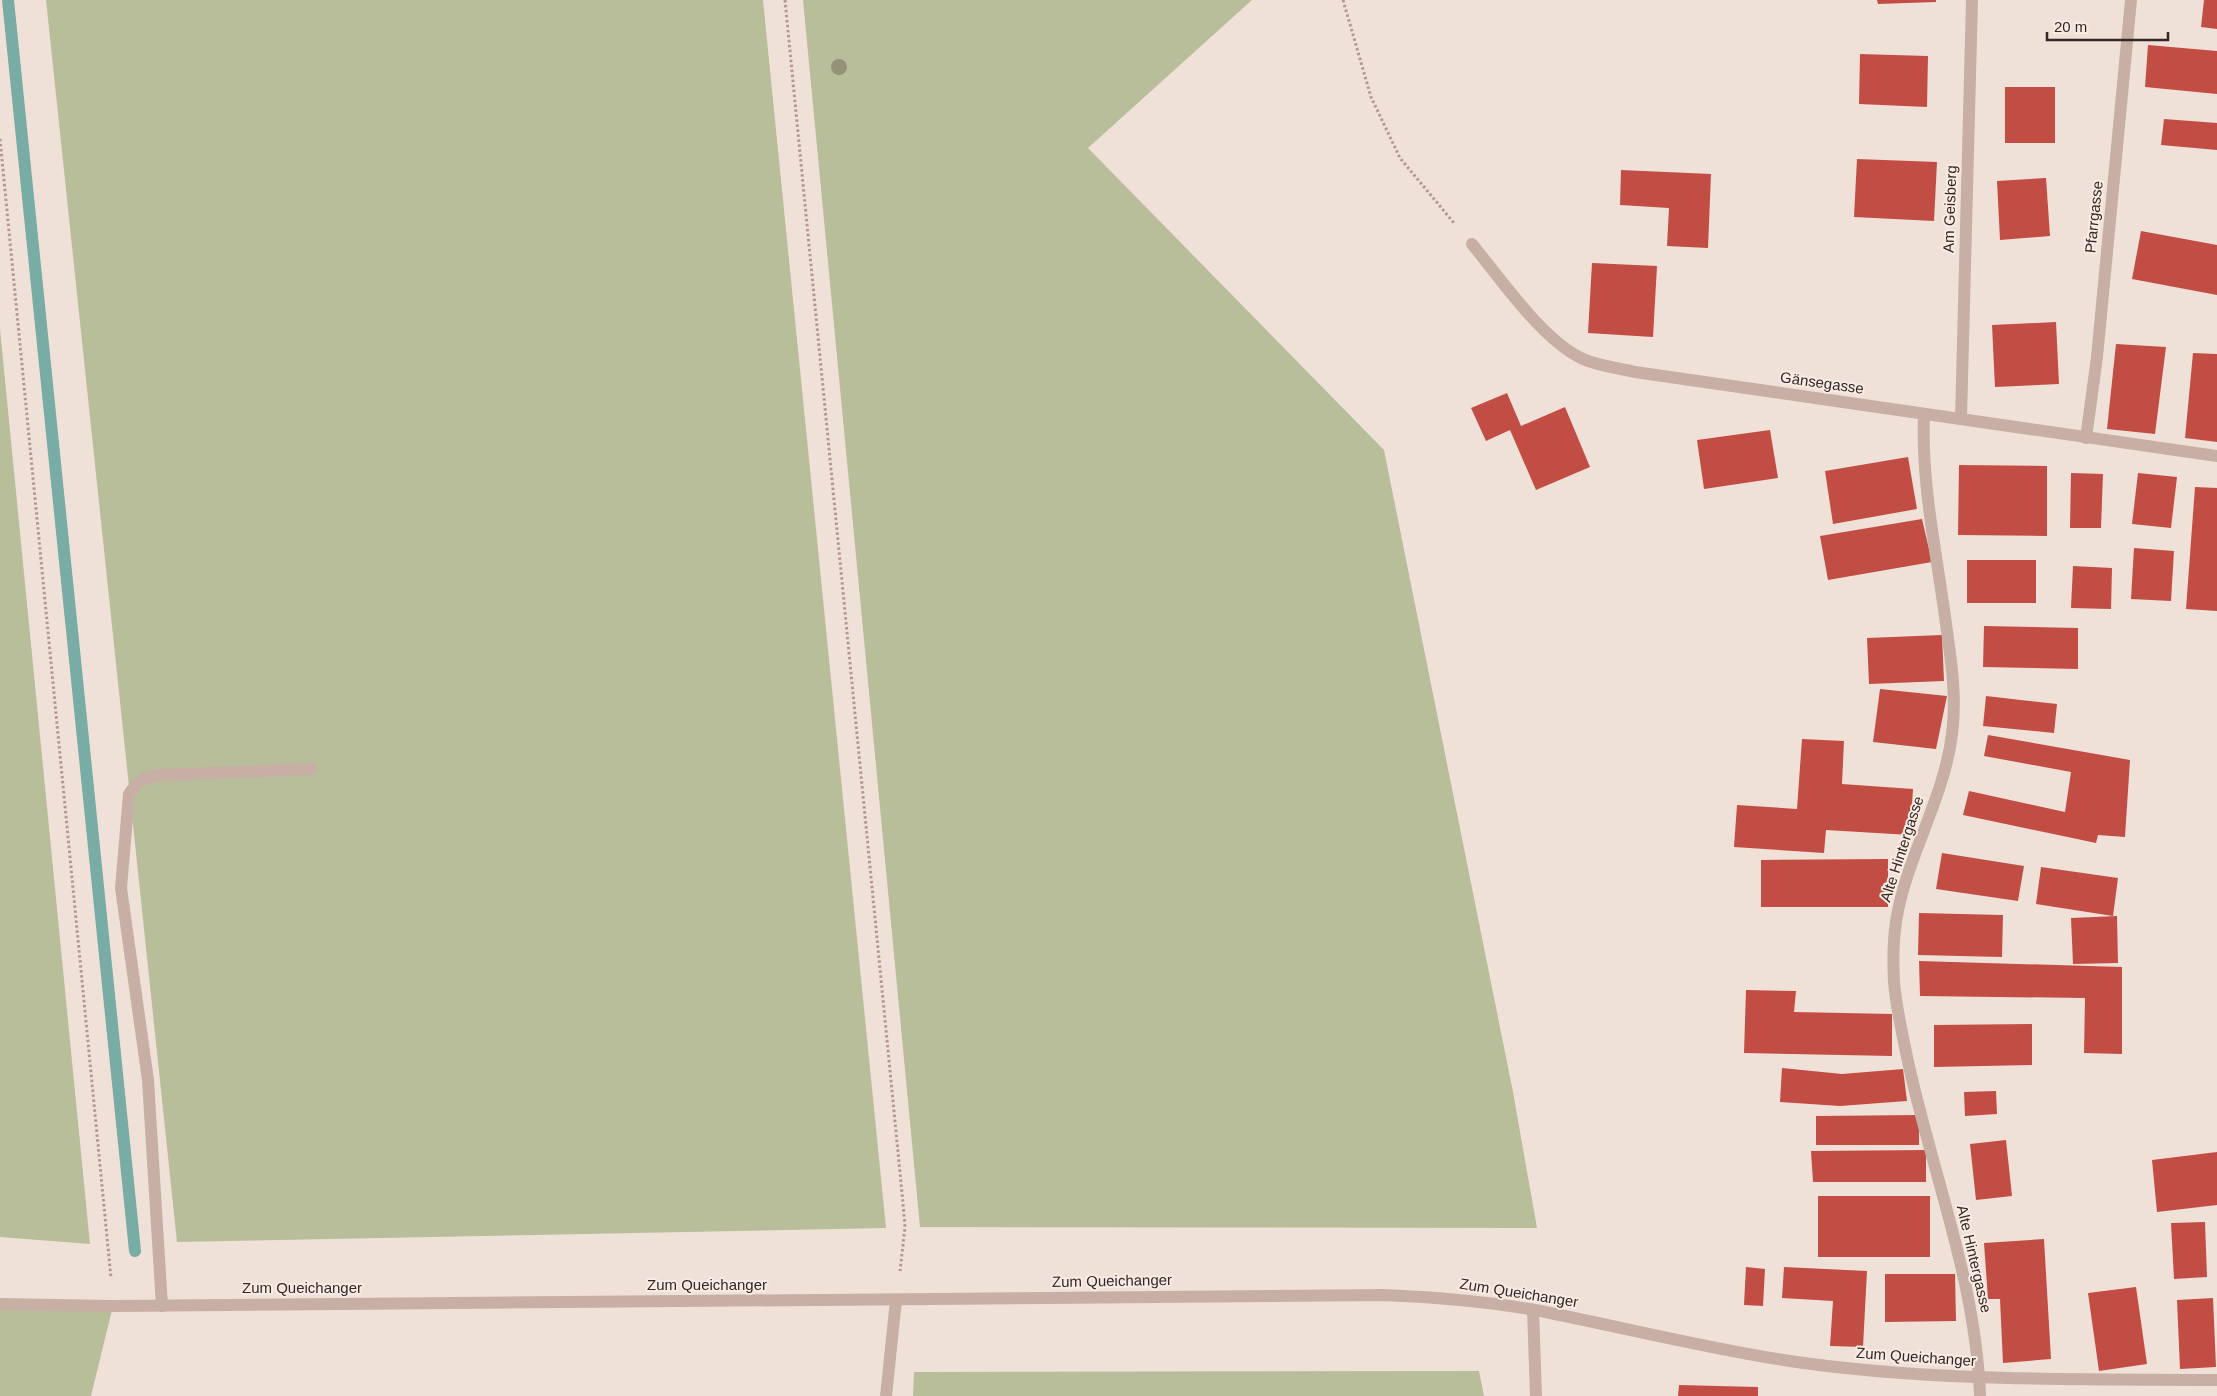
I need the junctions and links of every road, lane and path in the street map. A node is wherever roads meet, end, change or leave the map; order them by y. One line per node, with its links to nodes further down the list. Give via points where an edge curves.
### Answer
1 (785, 0): 12 (path, via 905,1226)
2 (1343, 0): 6 (path, via 1371,97 1400,158)
3 (1972, 0): 8 (street, Am Geisberg)
4 (2131, 0): 9 (street, Pfarrgasse, via 2097,357)
5 (0, 139): 14 (path)
6 (1472, 244): 7 (street, Gänsegasse, via 1535,320 1567,351 1584,360 1635,372)
7 (1924, 414): 8 (street, Gänsegasse); 17 (street, Alte Hintergasse, via 1923,456 1953,669 1952,734 1934,807 1899,906 1894,983 1915,1095 1968,1301)
8 (1961, 418): 9 (street, Gänsegasse)
9 (2086, 438): 10 (street, Gänsegasse)
10 (2217, 456)
11 (311, 769): 15 (street, via 159,775 136,784 130,794 121,888 148,1080)
12 (896, 1300): 15 (street, Zum Queichanger); 16 (street, Zum Queichanger, via 1383,1295 1462,1299); 19 (street)
13 (0, 1304): 14 (street, Zum Queichanger)
14 (113, 1306): 15 (street, Zum Queichanger)
15 (162, 1306)
16 (1534, 1310): 17 (street, Zum Queichanger, via 1781,1360 1885,1373); 20 (street)
17 (1979, 1378): 18 (street, Zum Queichanger); 21 (street, Alte Hintergasse)
18 (2217, 1380)
19 (886, 1396)
20 (1536, 1396)
21 (1980, 1396)

